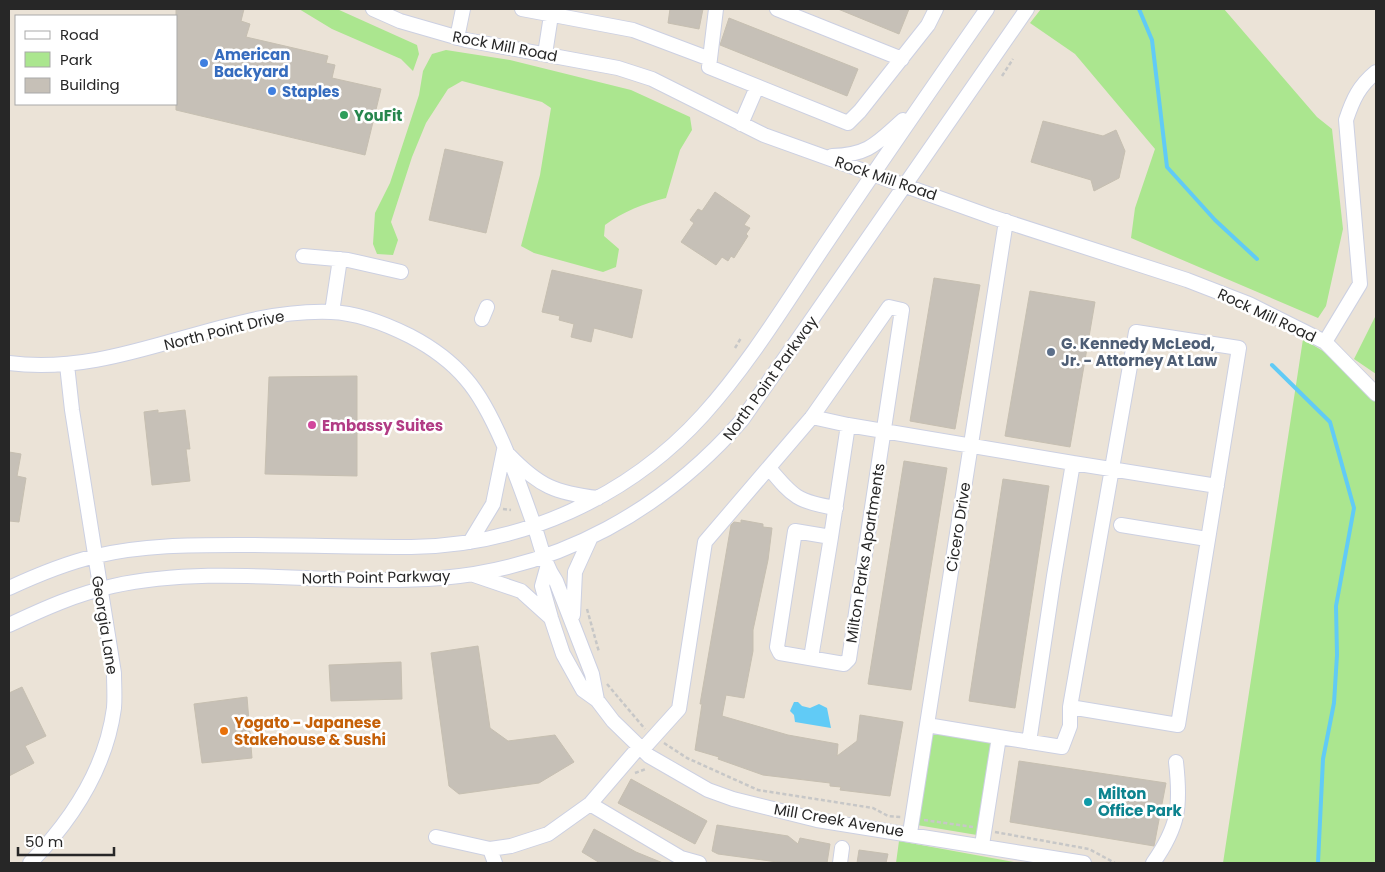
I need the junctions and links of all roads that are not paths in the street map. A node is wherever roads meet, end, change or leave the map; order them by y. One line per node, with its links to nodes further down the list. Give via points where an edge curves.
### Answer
1 (373, 9): 10 (street, Rock Mill Road, via 400,21)
2 (463, 9): 10 (street)
3 (522, 9): 9 (street)
4 (716, 9): 12 (street)
5 (777, 9): 13 (street)
6 (936, 9): 13 (street)
7 (987, 9): 16 (street, North Point Parkway)
8 (1027, 9): 20 (street, North Point Parkway)
9 (551, 12): 11 (street); 12 (street, via 633,30)
10 (457, 38): 11 (street, Rock Mill Road)
11 (545, 54): 17 (street, Rock Mill Road, via 618,68 652,79)
12 (710, 58): 15 (street, via 709,67)
13 (902, 59): 15 (street, via 848,123)
14 (1376, 72): 26 (street, via 1363,82 1346,120 1360,284)
15 (757, 87): 17 (street)
16 (920, 104): 18 (street, via 863,152 852,156); 19 (street, North Point Parkway)
17 (741, 124): 18 (street, Rock Mill Road)
18 (824, 156): 19 (street, Rock Mill Road)
19 (873, 173): 20 (street, Rock Mill Road); 39 (street, North Point Parkway, via 717,398 664,452)
20 (906, 184): 21 (street, Rock Mill Road); 44 (street, North Point Parkway, via 760,396 724,441 664,494)
21 (1006, 221): 26 (street, Rock Mill Road, via 1187,280 1249,304); 33 (street, Cicero Drive)
22 (303, 256): 23 (street)
23 (340, 259): 24 (street); 25 (street)
24 (401, 272)
25 (332, 312): 28 (street, North Point Drive, via 273,316 148,349); 34 (street, North Point Drive, via 377,321 443,356 467,379 491,415)
26 (1325, 342): 29 (street, Rock Mill Road)
27 (9, 363): 28 (street, North Point Drive)
28 (67, 365): 47 (street, Georgia Lane)
29 (1376, 394)
30 (812, 417): 31 (street); 32 (street, Milton Parks Apartments, via 889,306 902,310); 36 (street, Milton Parks Apartments)
31 (848, 425): 32 (street); 40 (street)
32 (884, 431): 33 (street); 55 (street, Milton Parks Apartments, via 849,659 844,664)
33 (971, 445): 35 (street); 58 (street, Cicero Drive)
34 (504, 449): 39 (street, via 525,472 550,488 564,494); 42 (street, North Point Drive); 46 (street, via 493,504)
35 (1073, 463): 37 (street); 60 (street)
36 (769, 468): 40 (street, via 800,500); 61 (street, Milton Parks Apartments, via 706,542 679,709 655,737)
37 (1112, 470): 38 (street); 38 (street, via 1136,332 1205,342 1239,348); 57 (street)
38 (1217, 486): 45 (street)
39 (598, 498): 42 (street, North Point Parkway)
40 (836, 508): 43 (street)
41 (1121, 525): 45 (street)
42 (534, 526): 46 (street, North Point Parkway); 48 (street, North Point Drive)
43 (831, 537): 55 (street); 55 (street, Milton Parks Apartments, via 795,531 777,647 780,653)
44 (590, 538): 48 (street, North Point Parkway); 54 (street, via 575,572)
45 (1207, 539): 57 (street, via 1178,725)
46 (470, 542): 47 (street, North Point Parkway, via 415,547 168,546)
47 (94, 556): 50 (street, North Point Parkway); 51 (street, Georgia Lane)
48 (545, 563): 49 (street, North Point Parkway); 52 (street, Mill Creek Avenue, via 542,586); 54 (street, Mill Creek Avenue, via 556,581)
49 (471, 574): 51 (street, North Point Parkway, via 412,579 186,578 141,581); 52 (street, via 521,591)
50 (9, 588)
51 (99, 589): 53 (street, North Point Parkway, via 47,606); 69 (street, Georgia Lane, via 114,673 114,707 107,737 82,797 62,828)
52 (551, 618): 56 (street, Mill Creek Avenue, via 575,677 583,690)
53 (9, 625)
54 (573, 626): 56 (street, Mill Creek Avenue, via 592,674)
55 (812, 658)
56 (597, 700): 61 (street, Mill Creek Avenue)
57 (1070, 707): 60 (street, via 1070,726 1062,747)
58 (927, 725): 59 (street); 64 (street, Cicero Drive)
59 (999, 737): 60 (street); 66 (street)
60 (1029, 742)
61 (640, 748): 63 (street, Milton Parks Apartments); 64 (street, Mill Creek Avenue, via 708,790 733,799 818,820)
62 (1176, 762): 74 (street, via 1179,806 1169,836)
63 (590, 804): 68 (street, Milton Parks Apartments, via 548,834); 71 (street, via 682,858)
64 (910, 833): 66 (street, Mill Creek Avenue)
65 (436, 837): 68 (street)
66 (982, 845): 73 (street, Mill Creek Avenue)
67 (842, 848): 72 (street)
68 (490, 849): 70 (street)
69 (30, 863)
70 (494, 863)
71 (699, 863)
72 (840, 863)
73 (1084, 863)
74 (1153, 863)

